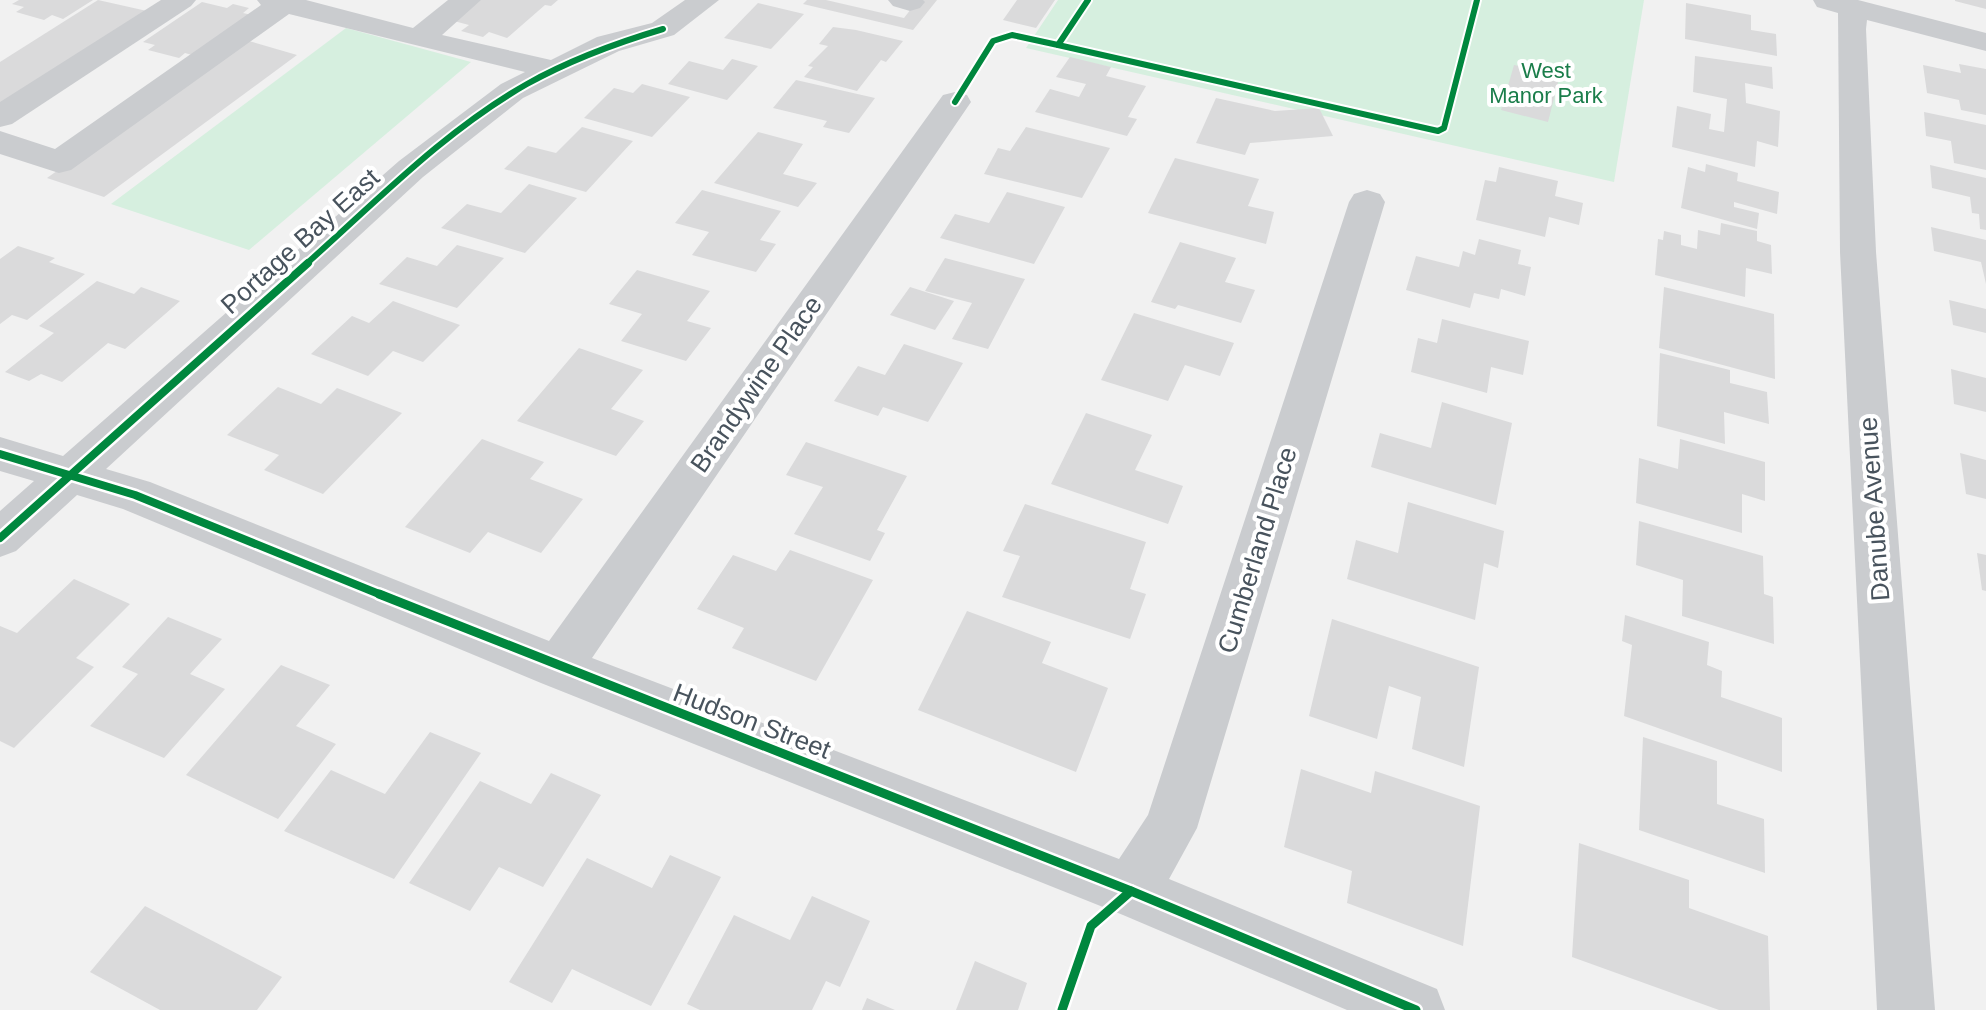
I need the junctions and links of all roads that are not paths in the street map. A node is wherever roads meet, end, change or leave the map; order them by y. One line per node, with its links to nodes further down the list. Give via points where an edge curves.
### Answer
1 (181, 0): 12 (street)
2 (403, 0): 7 (street)
3 (466, 0): 8 (street)
4 (704, 0): 10 (street, Portage Bay East, via 663,29 608,44)
5 (278, 2): 7 (street); 13 (street, via 59,162)
6 (1839, 4): 9 (street); 21 (street, Danube Avenue, via 1851,29 1858,252)
7 (368, 26): 8 (street)
8 (418, 39): 10 (street)
9 (1986, 42)
10 (551, 69): 16 (street, Portage Bay East, via 482,112 411,169)
11 (955, 102): 18 (street, Brandywine Place)
12 (0, 117)
13 (0, 142)
14 (1367, 202): 19 (street, Cumberland Place, via 1170,828)
15 (0, 454): 16 (street, Hudson Street)
16 (70, 476): 17 (street, Portage Bay East); 18 (street, Hudson Street, via 135,495)
17 (0, 538)
18 (558, 667): 19 (street, Hudson Street)
19 (1131, 891): 20 (street, Hudson Street)
20 (1416, 1010)
21 (1906, 1010)

